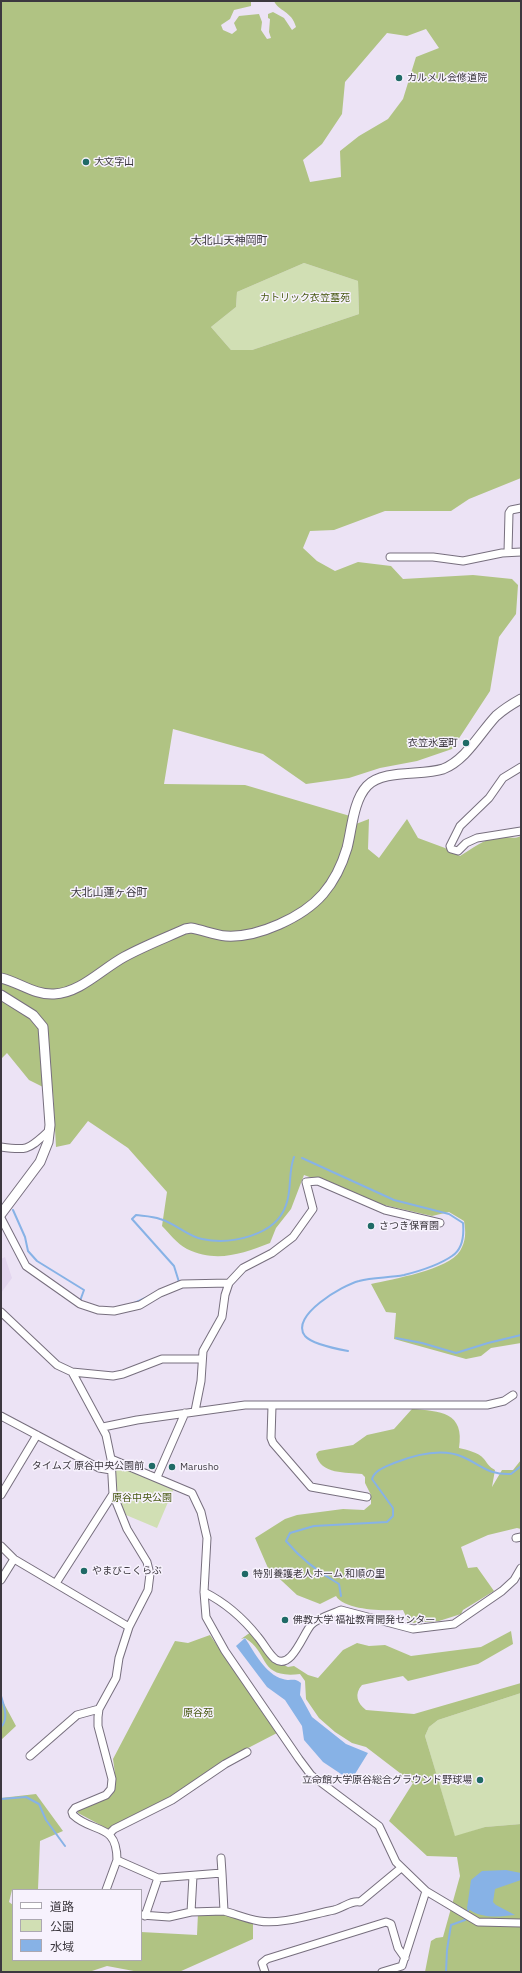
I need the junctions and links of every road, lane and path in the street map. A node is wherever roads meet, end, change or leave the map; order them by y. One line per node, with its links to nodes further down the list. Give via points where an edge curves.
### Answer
1 (521, 508): 2 (street, via 511,510 509,514)
2 (508, 552): 3 (street); 4 (street, via 463,561 433,557)
3 (521, 552)
4 (390, 557)
5 (521, 699): 8 (street, via 497,716 455,763 430,772 388,776 368,785 357,806 343,862 332,882 313,904 281,923 262,931 236,936 186,929 123,957 76,988 54,994 37,992)
6 (521, 767): 7 (street, via 503,778 489,798 460,826 450,846 451,849 458,850 477,838)
7 (521, 831)
8 (1, 978)
9 (1, 995): 10 (street, via 33,1015 43,1027)
10 (50, 1130): 11 (street, via 30,1148 23,1150); 12 (street, via 40,1162)
11 (1, 1147)
12 (1, 1214)
13 (1, 1218): 15 (street, via 26,1266 66,1295 98,1310 140,1305 182,1284)
14 (440, 1223): 15 (street, via 385,1210 318,1181 306,1182 313,1209 306,1221 293,1238 272,1253 243,1268)
15 (229, 1283): 17 (street, via 222,1317 206,1344)
16 (1, 1312): 18 (street, via 57,1365)
17 (201, 1359): 18 (street, via 162,1359 112,1376); 21 (street, via 201,1382)
18 (72, 1372): 24 (street)
19 (513, 1396): 20 (street, via 504,1402 487,1405)
20 (272, 1406): 21 (street, via 245,1405); 31 (street, via 273,1443 311,1486)
21 (195, 1412): 22 (street)
22 (185, 1413): 24 (street); 28 (street)
23 (1, 1416): 25 (street)
24 (103, 1427): 26 (street)
25 (37, 1434): 27 (street, via 99,1468); 30 (street)
26 (111, 1459): 27 (street); 28 (street)
27 (111, 1470): 29 (street)
28 (157, 1477): 37 (street, via 192,1493 198,1504 207,1538)
29 (113, 1494): 36 (street); 38 (street, via 127,1529 147,1562 150,1574 148,1590)
30 (1, 1495)
31 (367, 1497)
32 (1, 1546): 33 (street)
33 (14, 1559): 35 (street); 36 (street)
34 (521, 1568): 37 (street, via 514,1580 502,1591 454,1624 413,1630 341,1610 311,1624 292,1656 282,1662 271,1655 260,1639 233,1611)
35 (1, 1580)
36 (56, 1583): 38 (street)
37 (204, 1592): 45 (street, via 205,1609 212,1630 299,1759 311,1775 379,1826)
38 (129, 1627): 39 (street, via 119,1658 116,1678)
39 (99, 1709): 41 (street, via 77,1715); 42 (street, via 98,1726 112,1779 111,1789 101,1797 81,1804 72,1812 75,1817)
40 (247, 1752): 42 (street, via 172,1800 114,1829)
41 (30, 1756)
42 (109, 1834): 44 (street, via 117,1845)
43 (221, 1858): 46 (street)
44 (117, 1860): 48 (street); 49 (street)
45 (401, 1868): 50 (street); 51 (street, via 360,1902 356,1901 338,1909 274,1922 260,1922)
46 (222, 1873): 47 (street); 51 (street)
47 (193, 1876): 48 (street); 52 (street)
48 (158, 1878): 53 (street)
49 (106, 1889)
50 (426, 1891): 54 (street, via 482,1923); 55 (street)
51 (224, 1911): 52 (street)
52 (191, 1912): 53 (street, via 169,1917)
53 (143, 1915)
54 (521, 1923)
55 (405, 1958): 56 (street, via 398,1948 390,1924 386,1922 267,1959 262,1964); 57 (street, via 402,1966)
56 (265, 1972)
57 (382, 1972)

